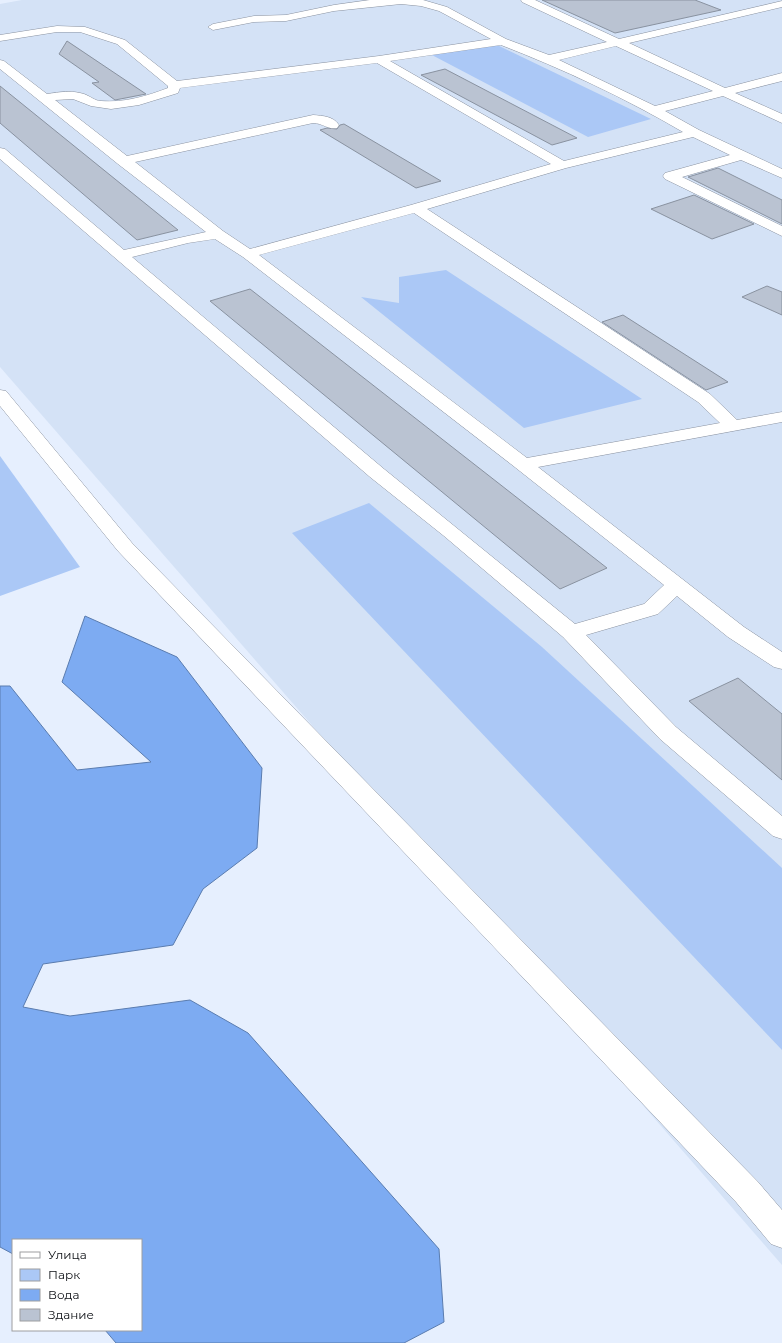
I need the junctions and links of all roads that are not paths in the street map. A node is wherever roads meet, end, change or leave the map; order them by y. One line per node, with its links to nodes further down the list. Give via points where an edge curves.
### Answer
1 (526, 0): 8 (lane)
2 (782, 4): 8 (lane)
3 (238, 10): 4 (lane)
4 (254, 19): 5 (lane); 7 (lane, via 286,18 371,3 422,3 443,10)
5 (213, 27)
6 (0, 38): 13 (lane, via 57,29 81,29 121,42)
7 (502, 41): 9 (lane); 10 (lane)
8 (617, 42): 10 (lane); 14 (lane)
9 (379, 59): 13 (lane); 23 (lane)
10 (548, 59): 16 (lane)
11 (0, 63): 15 (lane)
12 (782, 77): 14 (lane)
13 (174, 85): 15 (lane, via 174,90 160,96 116,105 101,106 76,95)
14 (723, 92): 16 (lane); 17 (lane)
15 (46, 98): 22 (lane)
16 (654, 110): 19 (lane)
17 (782, 119)
18 (334, 125): 22 (lane, via 325,120 313,119)
19 (694, 132): 21 (lane); 23 (lane)
20 (0, 152): 29 (lane)
21 (743, 155): 24 (lane); 26 (lane, via 670,176)
22 (123, 160): 27 (lane)
23 (562, 165): 25 (lane)
24 (782, 174)
25 (416, 208): 28 (lane); 32 (lane, via 704,398)
26 (782, 232)
27 (218, 234): 28 (lane); 29 (lane)
28 (248, 254): 33 (lane)
29 (120, 255): 35 (lane, via 371,468)
30 (0, 395): 38 (lane, via 125,547 747,1192)
31 (782, 417): 32 (lane)
32 (734, 426): 33 (lane)
33 (523, 464): 34 (lane)
34 (676, 585): 35 (lane, via 651,609); 36 (lane, via 736,632)
35 (571, 632): 37 (lane, via 668,733)
36 (782, 662)
37 (782, 830)
38 (782, 1233)

